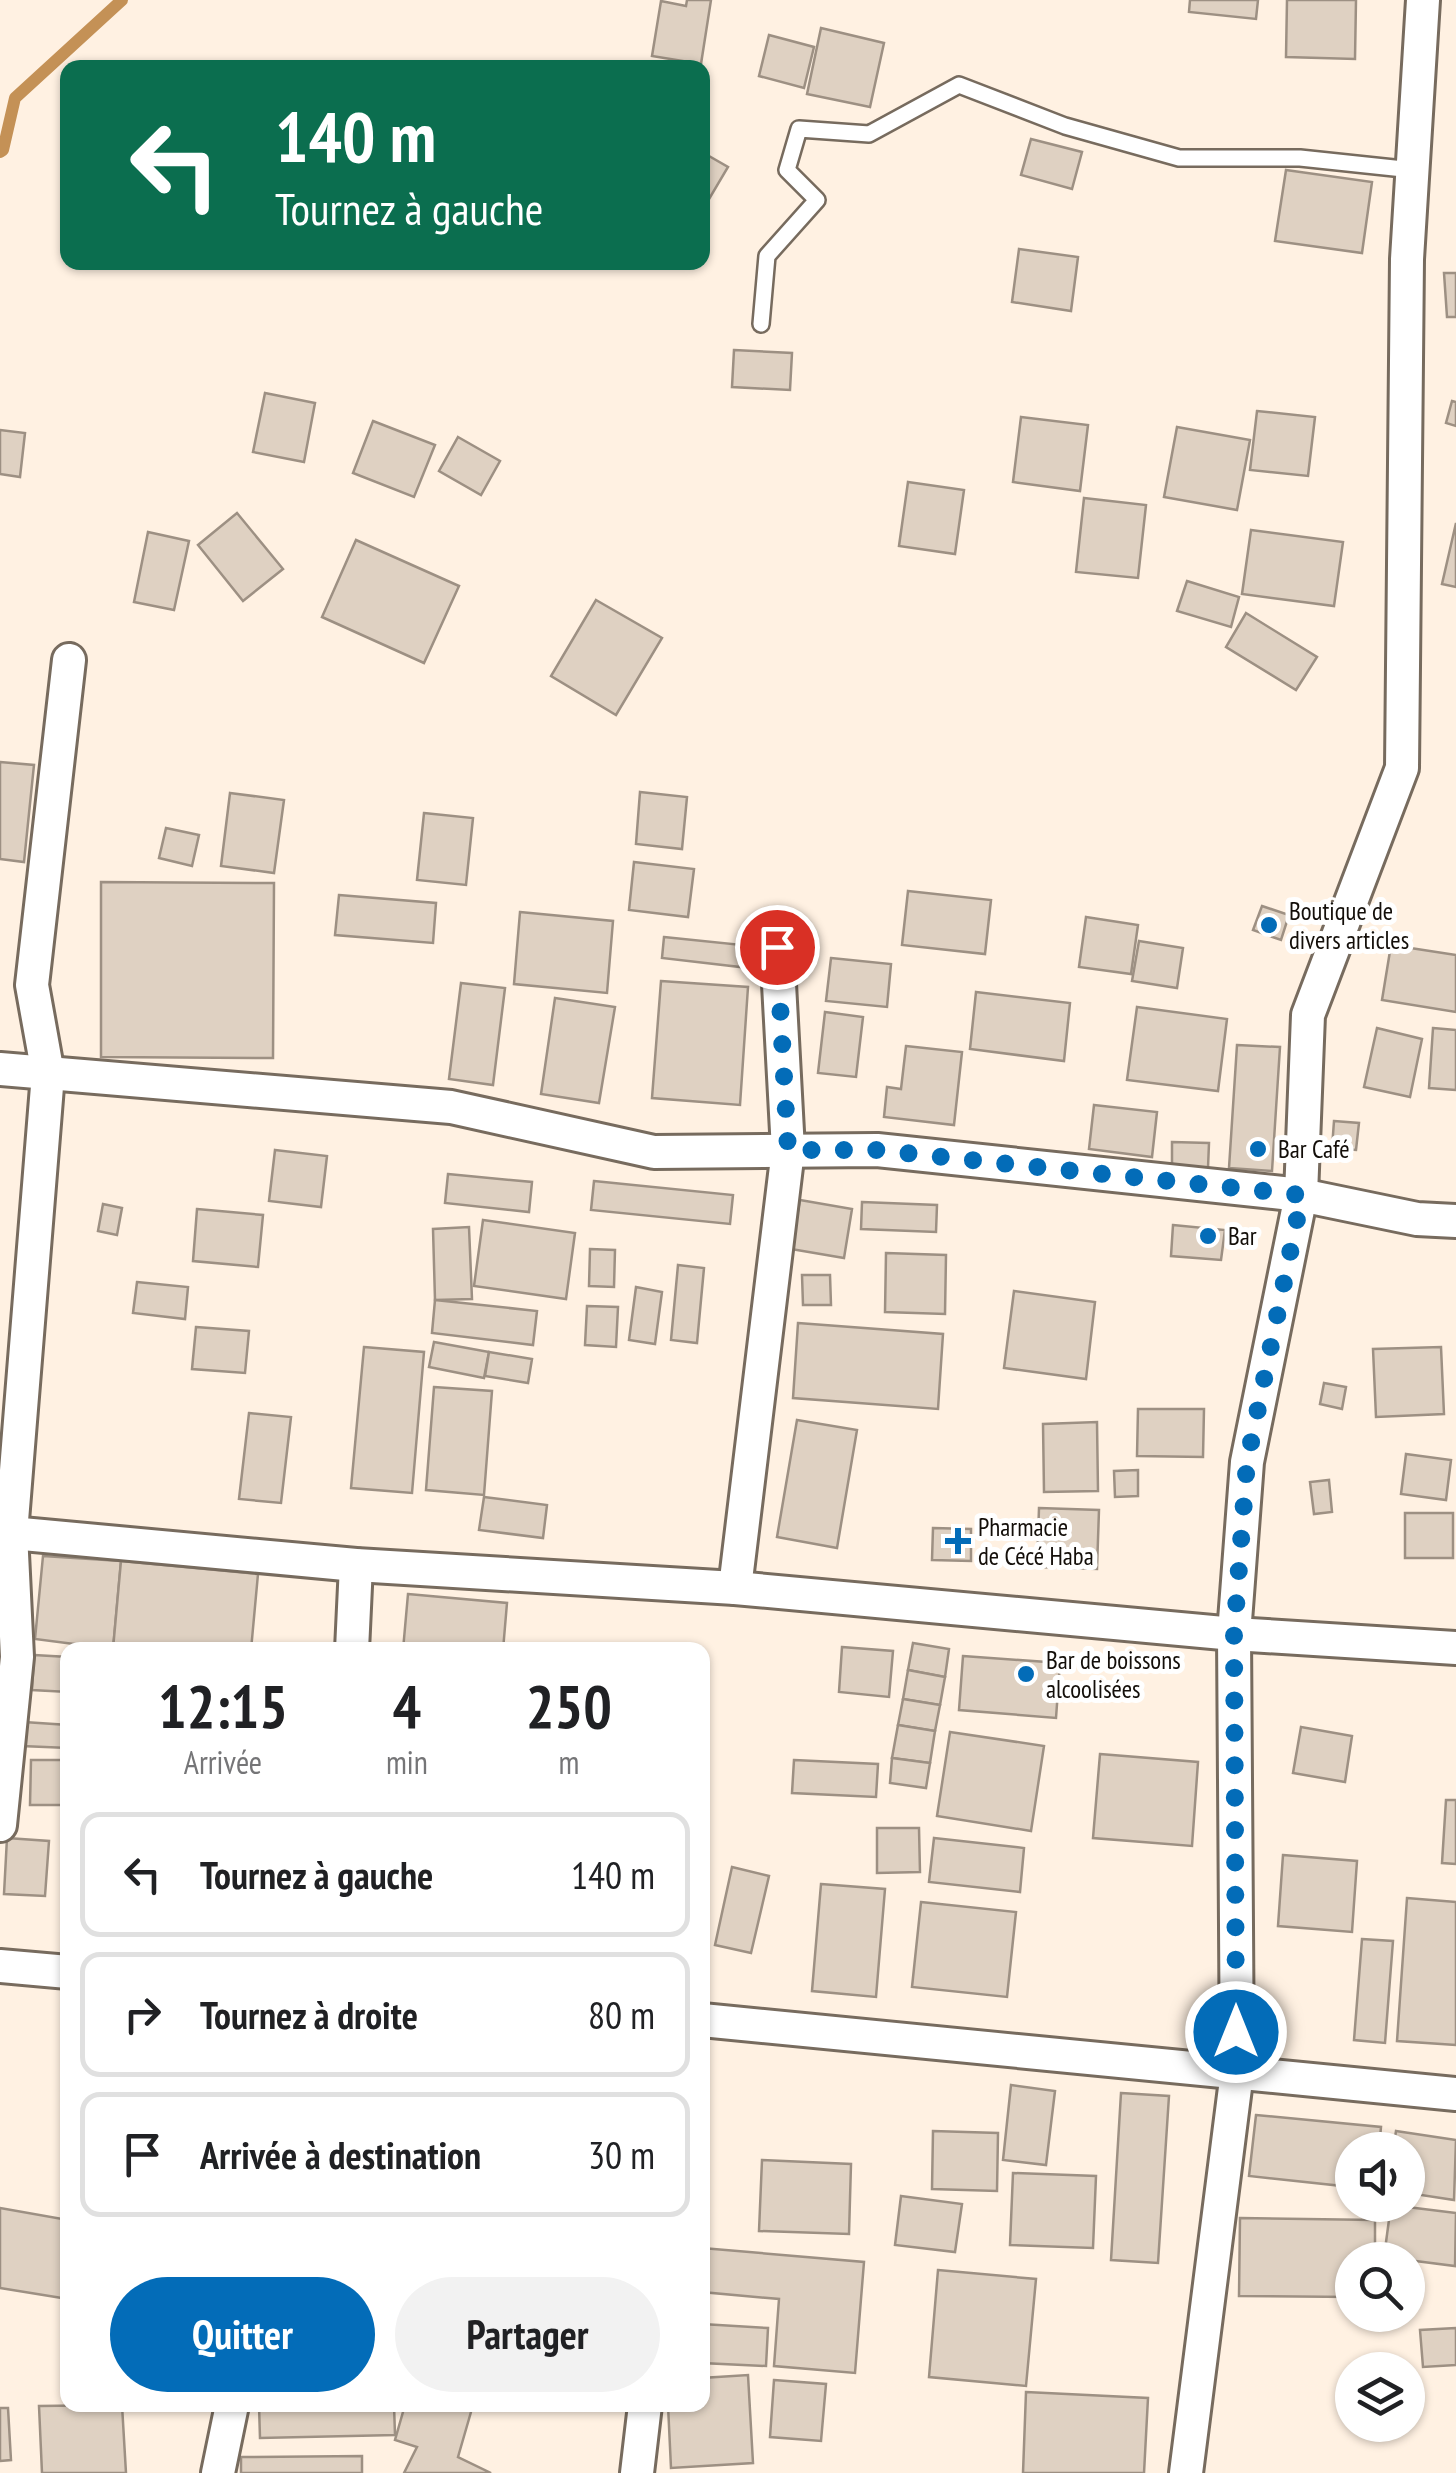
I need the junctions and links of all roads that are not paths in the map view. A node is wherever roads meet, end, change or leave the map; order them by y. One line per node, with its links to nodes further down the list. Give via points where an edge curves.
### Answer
1 (1423, 0): 2 (street)
2 (1413, 170): 3 (lane, via 1300,158 1180,158 1065,126 959,85 870,134 799,129 787,170 817,200 768,256); 9 (street, via 1402,768 1308,1015)
3 (761, 324)
4 (68, 660): 7 (street, via 32,984)
5 (777, 947): 8 (street)
6 (0, 1069): 7 (street)
7 (48, 1074): 8 (street, via 452,1108 654,1152); 11 (street)
8 (788, 1150): 9 (street, via 877,1150); 13 (street)
9 (1302, 1195): 10 (street); 14 (street, via 1247,1462)
10 (1456, 1221)
11 (5, 1532): 12 (street); 17 (street, via 17,1658)
12 (356, 1565): 13 (street); 15 (street)
13 (735, 1588): 14 (street)
14 (1234, 1634): 16 (street); 21 (street)
15 (352, 1642)
16 (1456, 1648)
17 (0, 1825)
18 (0, 1966): 19 (street)
19 (60, 1971)
20 (710, 2021): 21 (street)
21 (1237, 2072): 22 (street); 27 (street)
22 (1456, 2094)
23 (231, 2412): 25 (street)
24 (644, 2412): 26 (street)
25 (218, 2473)
26 (637, 2473)
27 (1186, 2473)

